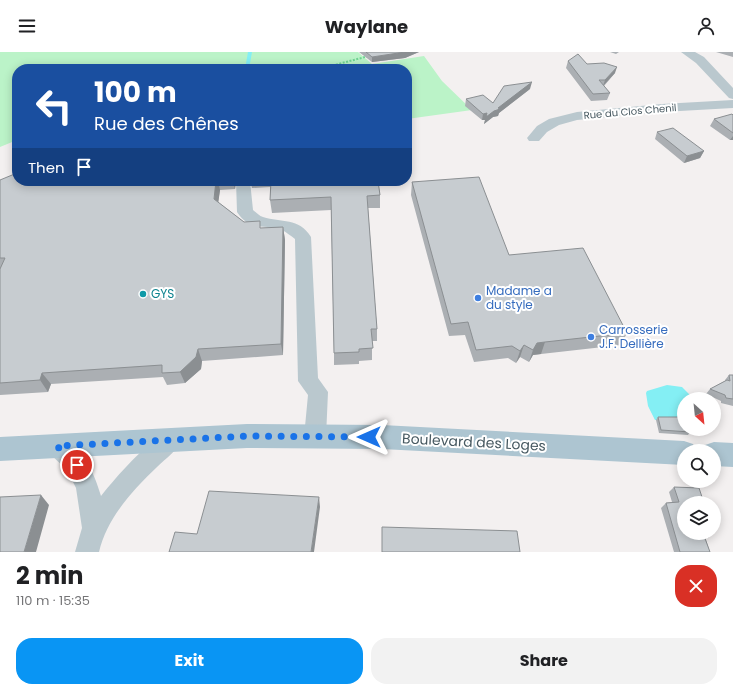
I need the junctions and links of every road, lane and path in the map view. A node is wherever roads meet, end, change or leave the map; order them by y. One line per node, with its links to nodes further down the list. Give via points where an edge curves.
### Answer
1 (687, 52): 4 (street, via 700,60)
2 (372, 55): 3 (path)
3 (342, 64)
4 (733, 95)
5 (733, 104): 6 (street, Rue du Clos Chenil, via 577,116 554,122 542,129)
6 (534, 138)
7 (243, 186): 8 (street, via 245,212 258,222 286,225 303,237 308,381 318,392)
8 (315, 437): 9 (main road, Boulevard des Loges, via 248,436); 12 (main road, Boulevard des Loges, via 389,438)
9 (171, 440): 10 (main road, Boulevard des Loges); 15 (street, via 132,475)
10 (57, 446): 11 (main road, Boulevard des Loges); 15 (street, via 77,465 91,495)
11 (0, 449)
12 (677, 453)
13 (721, 454): 14 (main road)
14 (733, 455)
15 (94, 529): 16 (street)
16 (87, 552)

